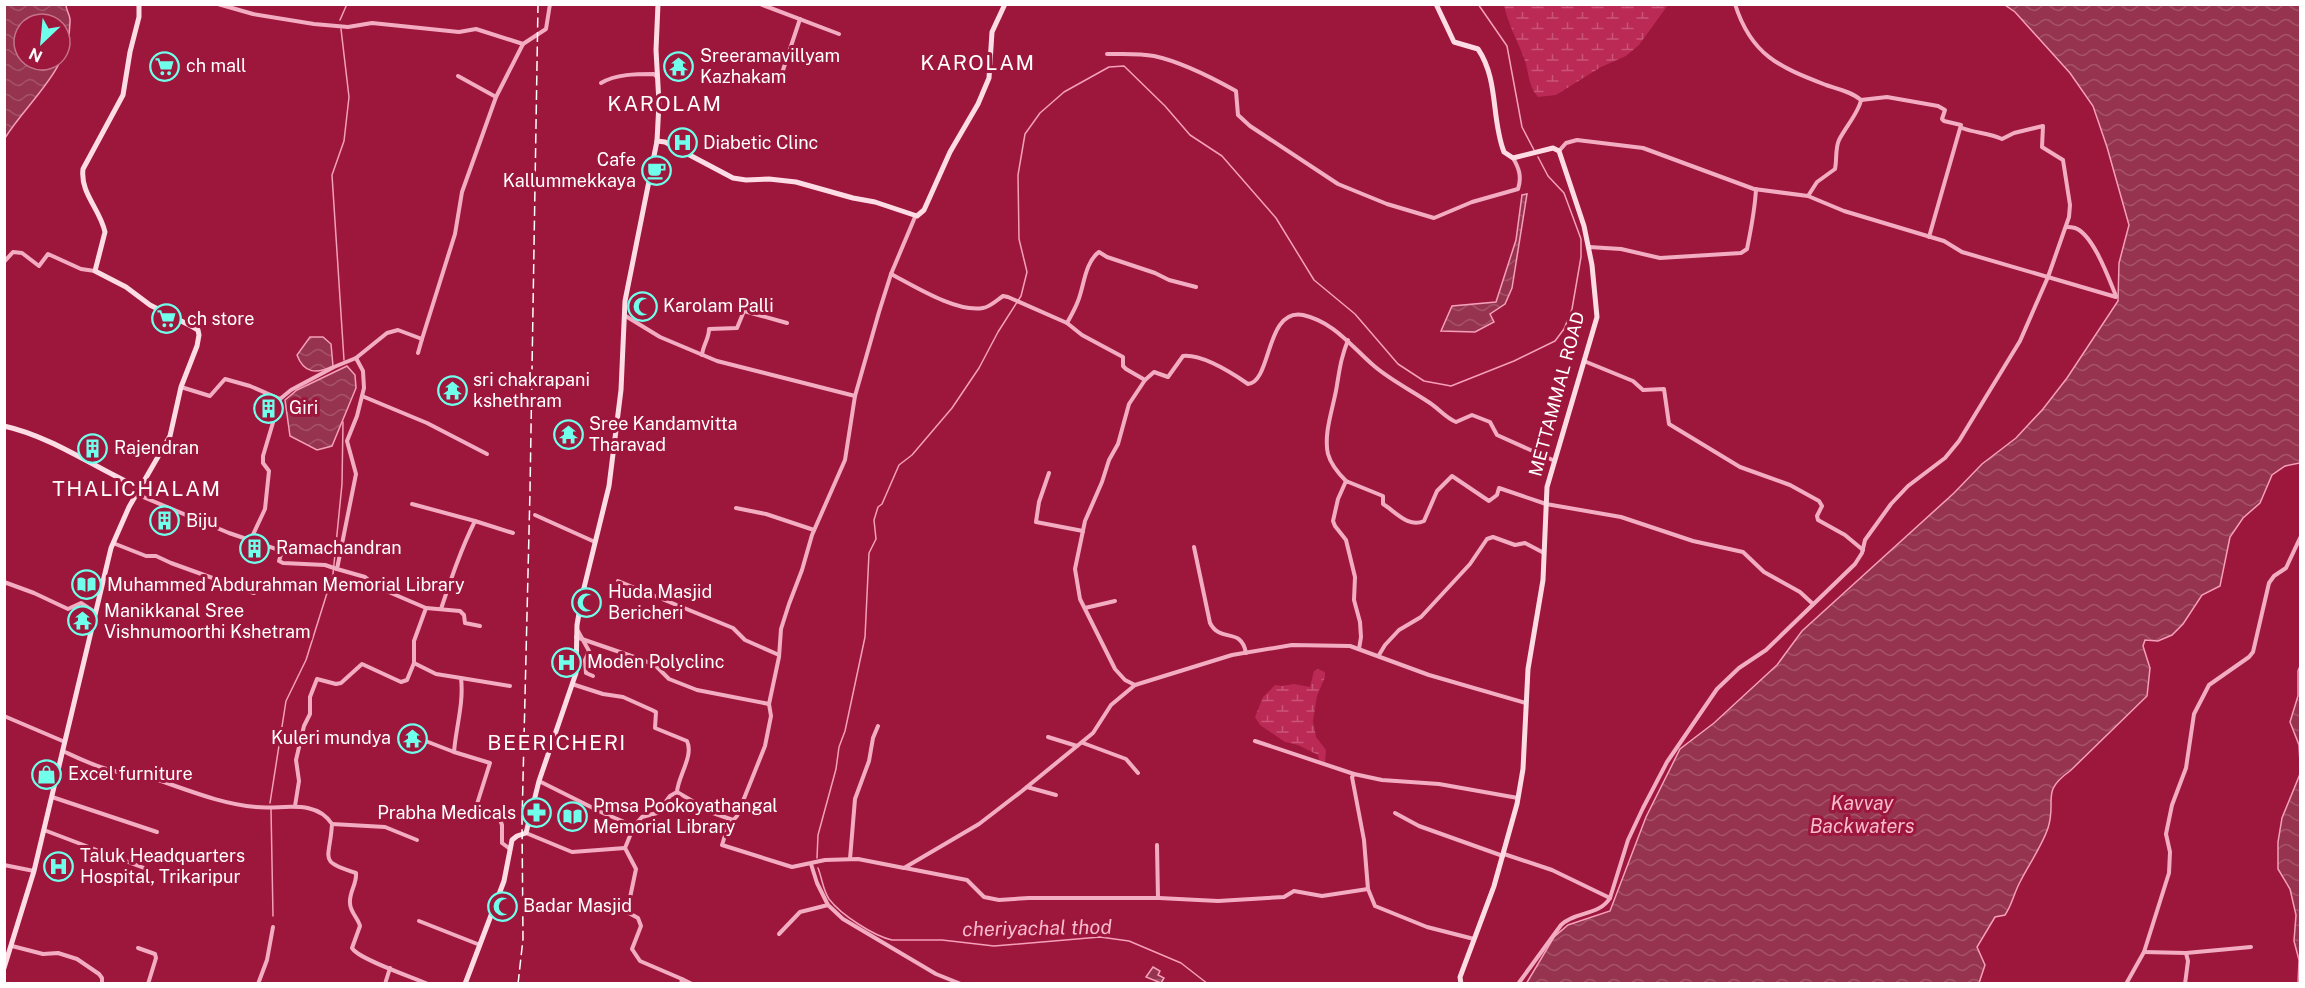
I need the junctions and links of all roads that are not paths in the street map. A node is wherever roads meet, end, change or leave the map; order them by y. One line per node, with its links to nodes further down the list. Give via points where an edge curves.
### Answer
1 (139, 4): 30 (main road, via 123,95 83,169 84,188 105,231)
2 (218, 4): 11 (street, via 314,24 348,27 372,23 459,32 476,28)
3 (550, 4): 11 (street, via 546,29)
4 (658, 4): 14 (main road)
5 (760, 4): 9 (street)
6 (1005, 4): 25 (main road, via 992,32 989,78 924,210)
7 (1436, 4): 22 (main road, via 1454,42 1472,46 1481,53 1494,92 1502,148)
8 (1735, 4): 18 (street, via 1747,34 1765,54 1795,73)
9 (800, 19): 10 (street); 15 (street)
10 (839, 34)
11 (523, 44): 17 (street)
12 (1107, 54): 22 (street, via 1152,56 1217,81 1236,91 1238,115 1291,155 1329,178 1387,204 1434,218 1518,189 1521,181)
13 (458, 76): 17 (street)
14 (657, 77): 16 (street, via 640,74 610,78); 20 (main road)
15 (779, 82)
16 (601, 84)
17 (496, 97): 37 (street, via 462,192 455,234)
18 (1861, 100): 19 (street, via 1903,99 1938,106 1945,110 1944,121 1958,123); 24 (street, via 1838,143 1835,170 1816,182)
19 (1962, 128): 26 (street, via 2002,139 2043,126 2042,147 2060,157 2066,172 2070,212); 27 (street)
20 (657, 141): 25 (main road, via 733,178 796,182 875,202); 34 (main road)
21 (1559, 151): 22 (main road, via 1553,148); 23 (street, via 1566,143 1577,140 1643,148); 28 (main road, METTAMMAL ROAD)
22 (1512, 158)
23 (1756, 189): 24 (street); 28 (street, via 1754,221 1747,249 1741,253 1660,258 1621,249)
24 (1808, 196): 27 (street)
25 (915, 217): 31 (street)
26 (2066, 227): 32 (street); 32 (street, via 2076,228 2087,238 2116,297)
27 (1929, 237): 32 (street, via 1962,252)
28 (1588, 247): 42 (main road, METTAMMAL ROAD, via 1597,317)
29 (4, 262): 30 (street, via 13,252 22,253 39,266 48,254)
30 (94, 271): 44 (main road, via 198,330 197,346)
31 (891, 274): 36 (street, via 957,304 986,308 1004,296); 46 (street)
32 (2048, 277): 69 (street, via 2020,341 1959,441 1891,504 1864,540)
33 (1196, 287): 36 (street, via 1099,252 1090,263)
34 (624, 315): 40 (street, via 660,337); 66 (main road, via 621,390 609,486)
35 (787, 323): 40 (street, via 744,310 737,328 709,329)
36 (1067, 323): 43 (street, via 1123,357 1123,366)
37 (422, 339): 39 (street); 41 (street, via 398,330 387,333)
38 (1348, 340): 43 (street, via 1325,324 1298,315 1282,323 1258,379 1252,384 1188,356 1183,356 1168,377 1154,372); 51 (street, via 1378,369 1450,420 1456,422 1472,415 1490,422 1497,435); 54 (street, via 1339,364 1327,442 1335,470)
39 (418, 353)
40 (702, 355): 46 (street)
41 (356, 358): 45 (street, via 363,370); 47 (street)
42 (1584, 361): 51 (main road, METTAMMAL ROAD); 69 (street, via 1633,381 1643,390 1664,389 1669,424 1740,467 1790,485 1819,501 1822,506 1818,520)
43 (1144, 380): 62 (street, via 1129,404 1118,444)
44 (180, 387): 47 (street, via 210,396 225,379); 55 (main road, via 170,436)
45 (362, 396): 50 (street); 71 (street, via 347,441 356,474)
46 (855, 396): 61 (street, via 845,460)
47 (280, 399): 65 (street, via 263,456 269,471 266,509)
48 (4, 426): 52 (main road, via 37,437)
49 (87, 438): 52 (street, via 102,446)
50 (487, 454)
51 (1556, 461): 57 (main road, METTAMMAL ROAD)
52 (93, 465): 55 (main road)
53 (1049, 473): 62 (street, via 1036,522)
54 (1346, 481): 57 (street, via 1383,496 1383,504 1413,523 1424,521 1437,492 1452,476 1489,501 1499,488); 83 (street, via 1334,521 1346,540 1355,577)
55 (138, 491): 65 (street); 67 (main road)
56 (412, 504): 60 (street)
57 (1546, 504): 70 (main road, METTAMMAL ROAD); 76 (street, via 1621,518 1743,552 1764,572)
58 (736, 508): 61 (street)
59 (535, 515): 66 (street)
60 (475, 521): 63 (street); 79 (street)
61 (814, 530): 85 (street, via 781,629)
62 (1083, 531): 78 (street, via 1076,569)
63 (513, 533)
64 (2301, 538): 143 (street, via 2286,568 2269,583 2253,652 2209,685 2194,714 2186,768 2166,834 2169,873)
65 (250, 541): 71 (street, via 282,551 279,561 283,563)
66 (595, 542): 82 (main road, via 582,596)
67 (113, 543): 74 (street); 80 (main road)
68 (1194, 547): 84 (street, via 1210,623 1217,632 1239,637)
69 (1863, 550): 76 (street, via 1855,564)
70 (1544, 553): 86 (street, via 1525,543 1515,545 1493,537 1487,539 1470,564 1421,617 1399,630); 93 (main road, METTAMMAL ROAD)
71 (335, 568): 77 (street, via 365,577 377,587)
72 (618, 581): 85 (street, via 734,628 745,640)
73 (4, 582): 80 (street, via 68,609 81,603)
74 (254, 593)
75 (1115, 601): 78 (street)
76 (1813, 603): 133 (street, via 1766,650 1717,689 1685,734 1642,808)
77 (426, 608): 79 (street); 87 (street, via 414,641)
78 (1084, 608): 91 (street, via 1119,676)
79 (441, 609): 81 (street, via 460,611 465,623)
80 (97, 613): 100 (main road)
81 (480, 626)
82 (579, 638): 88 (street, via 589,651 586,674); 90 (main road); 94 (street, via 643,660 669,679 697,690)
83 (1359, 649): 84 (street, via 1292,645); 86 (street)
84 (1246, 653): 91 (street)
85 (779, 655): 94 (street)
86 (1379, 655): 93 (street, via 1429,675)
87 (414, 663): 89 (street, via 436,674); 112 (street, via 401,682 362,664 341,683 317,679 296,760 299,781)
88 (593, 676)
89 (461, 678): 92 (street); 103 (street, via 462,700)
90 (572, 684): 106 (main road); 108 (street, via 623,697 652,710 656,712 655,728 687,741 687,758)
91 (1136, 685): 101 (street, via 1111,705 1093,733)
92 (510, 686)
93 (1526, 702): 111 (main road, METTAMMAL ROAD)
94 (769, 704): 114 (street, via 771,716 765,746)
95 (4, 716): 100 (street)
96 (878, 726): 125 (street, via 855,799)
97 (1048, 737): 101 (street)
98 (423, 740): 103 (street)
99 (1254, 741): 105 (street)
100 (65, 742): 102 (main road)
101 (1080, 744): 104 (street, via 1126,759); 107 (street)
102 (63, 751): 110 (main road); 112 (street, via 88,764 204,796 255,807)
103 (454, 752): 123 (street, via 490,764 477,804 478,808 498,814 502,843)
104 (1138, 773)
105 (1354, 774): 111 (street); 131 (street)
106 (539, 781): 116 (street); 119 (main road)
107 (1026, 787): 109 (street); 129 (street, via 979,824)
108 (677, 792): 114 (street, via 712,813); 116 (street, via 669,796 657,813 642,817)
109 (1056, 795)
110 (52, 797): 117 (main road); 118 (street)
111 (1518, 798): 124 (main road, METTAMMAL ROAD)
112 (295, 806): 115 (street, via 321,812)
113 (1395, 813): 124 (street, via 1419,826)
114 (733, 820): 126 (street, via 722,845 792,867)
115 (332, 824): 120 (street, via 385,827); 146 (street, via 330,863 356,873 350,904 360,926 352,948 363,959)
116 (634, 826): 122 (street)
117 (43, 830): 128 (street); 130 (main road)
118 (157, 832)
119 (526, 833): 122 (street, via 579,853); 123 (main road, via 514,838)
120 (417, 840)
121 (1157, 845): 132 (street)
122 (625, 848): 147 (street, via 636,869 627,912 639,918 641,926 632,949 640,961)
123 (510, 849): 139 (main road, via 504,881)
124 (1504, 855): 133 (street, via 1552,870); 138 (main road, METTAMMAL ROAD)
125 (850, 859): 126 (street); 129 (street)
126 (811, 864): 134 (street)
127 (4, 865): 130 (street)
128 (144, 868)
129 (904, 868): 132 (street, via 967,880 984,897 999,900)
130 (34, 870): 140 (main road)
131 (1368, 888): 132 (street, via 1322,896 1294,891 1284,897 1218,901); 138 (street, via 1375,906 1427,927)
132 (1158, 898)
133 (1610, 898): 157 (street, via 1597,910 1566,920)
134 (828, 905): 137 (street, via 800,912); 155 (street, via 872,938)
135 (419, 921): 139 (street)
136 (273, 927): 150 (street)
137 (779, 934)
138 (1474, 939): 156 (main road, METTAMMAL ROAD)
139 (480, 945): 153 (main road)
140 (12, 946): 145 (main road); 148 (street, via 43,954 58,953 84,962 99,974)
141 (2251, 947): 144 (street)
142 (138, 948): 149 (street, via 155,954)
143 (2144, 952): 144 (street); 158 (street)
144 (2187, 953): 159 (street)
145 (4, 968)
146 (390, 968): 151 (street); 152 (street)
147 (682, 981): 154 (street)
148 (102, 984)
149 (148, 984)
150 (258, 984)
151 (385, 984)
152 (428, 984)
153 (465, 984)
154 (692, 984)
155 (961, 984)
156 (1461, 984)
157 (1518, 984)
158 (2126, 984)
159 (2186, 984)

